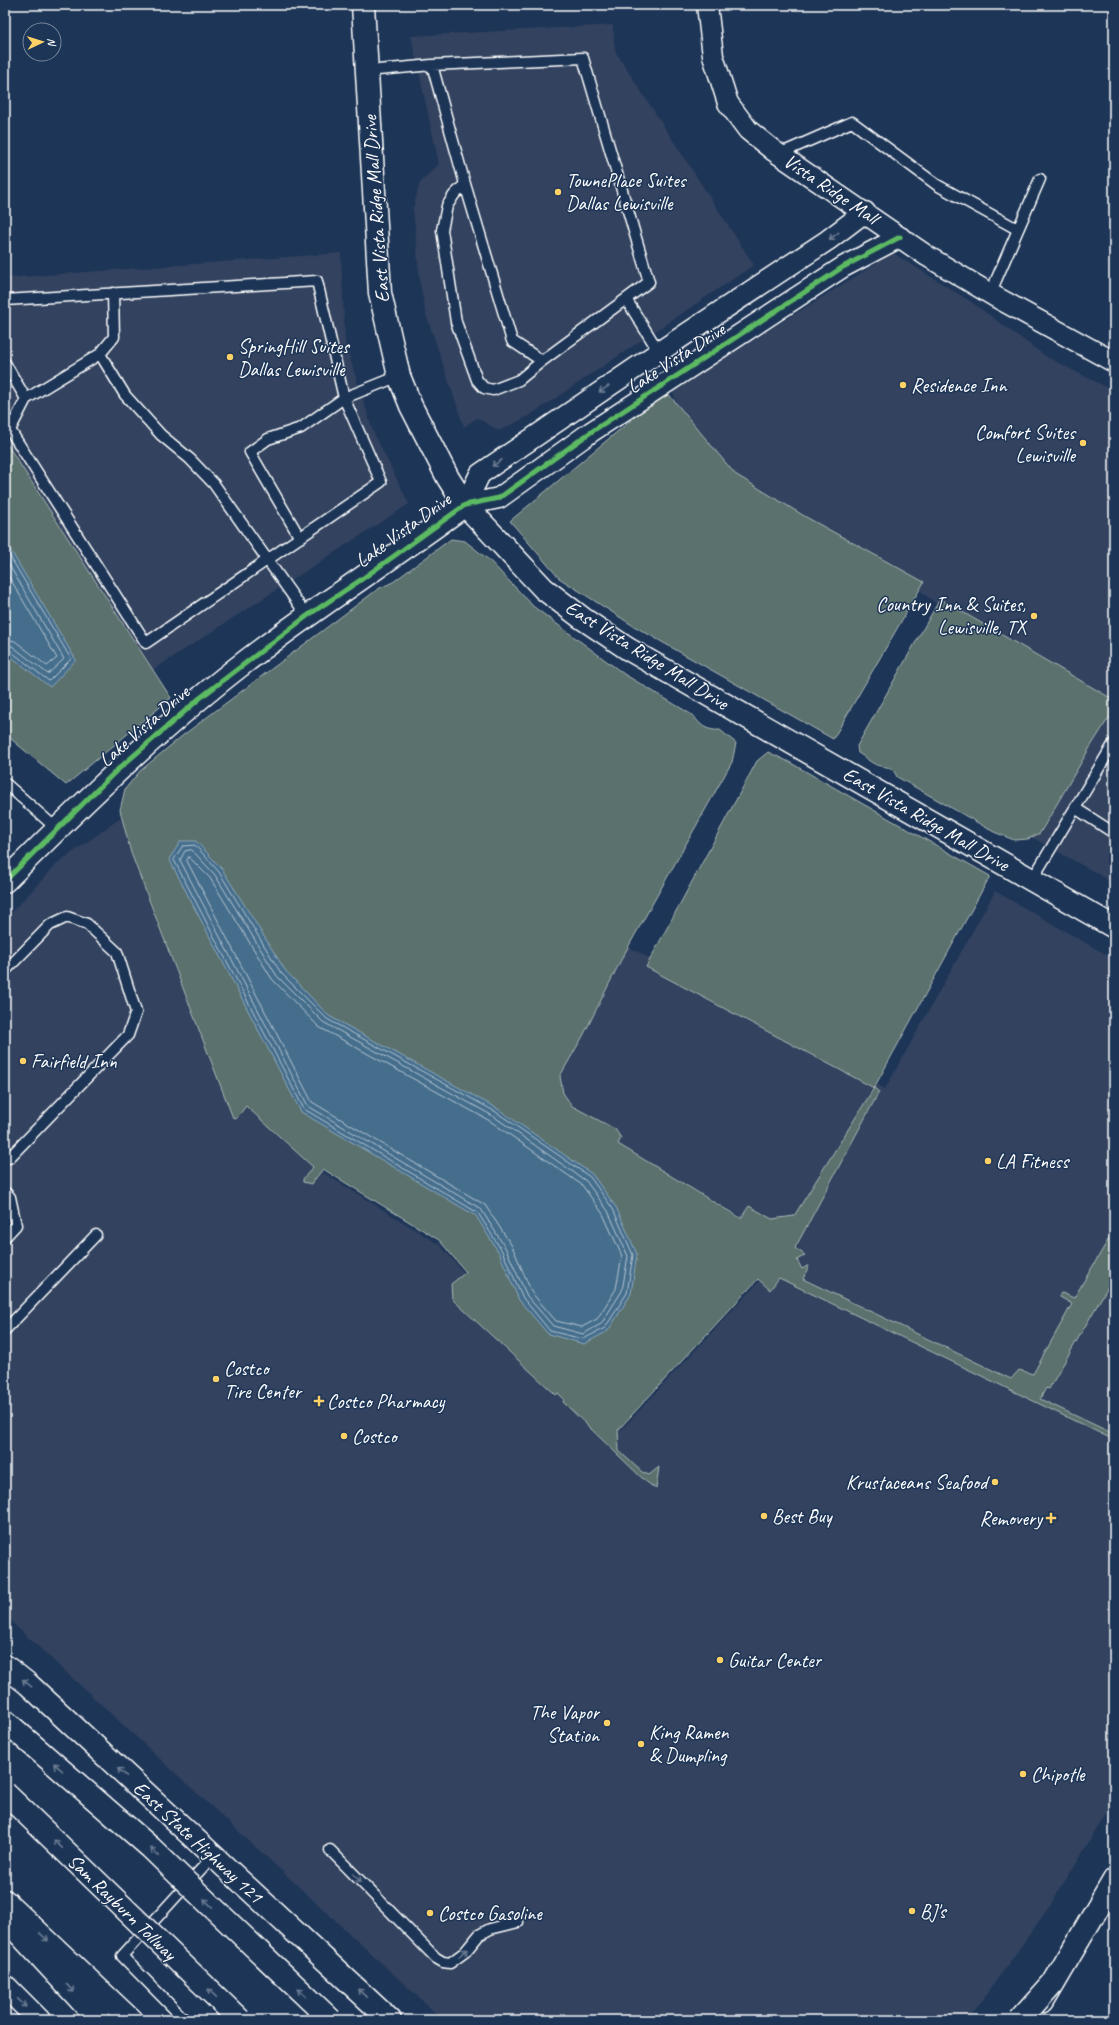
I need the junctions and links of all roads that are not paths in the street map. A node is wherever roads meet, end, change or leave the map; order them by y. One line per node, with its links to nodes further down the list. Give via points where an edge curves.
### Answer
1 (363, 5): 4 (main road, East Vista Ridge Mall Drive)
2 (707, 5): 5 (street, Vista Ridge Mall, via 713,56 728,103 748,130)
3 (432, 65): 4 (lane); 7 (lane); 13 (lane, via 583,58 649,282)
4 (367, 71): 20 (main road, East Vista Ridge Mall Drive, via 380,293)
5 (779, 154): 8 (street, Vista Ridge Mall); 9 (lane, via 852,122 937,185)
6 (1040, 179): 9 (lane)
7 (465, 184): 17 (lane, via 512,342); 17 (lane, via 447,206 442,230 456,322 477,380 484,388 493,390 519,380)
8 (865, 212): 10 (street, Vista Ridge Mall); 15 (street, Lake Vista Drive, one-way to 15, via 828,240)
9 (1017, 229): 12 (lane)
10 (900, 237): 12 (street, Vista Ridge Mall); 23 (street, Lake Vista Drive, via 843,267 591,432 499,498)
11 (113, 293): 14 (lane); 16 (lane, via 114,336); 21 (lane, via 317,281)
12 (990, 294): 18 (street, Vista Ridge Mall)
13 (626, 299): 15 (lane); 17 (lane)
14 (5, 300)
15 (659, 352): 23 (street, Lake Vista Drive, one-way to 23, via 480,474)
16 (100, 354): 22 (lane); 25 (lane, via 125,395 161,435 190,459 214,484)
17 (542, 361)
18 (1114, 362)
19 (5, 363): 22 (lane)
20 (399, 376): 21 (lane); 23 (main road, East Vista Ridge Mall Drive, via 410,406 434,454)
21 (344, 398): 24 (lane, via 381,482); 24 (lane, via 301,428 268,439 250,452)
22 (26, 399): 25 (lane, via 10,430 146,643)
23 (465, 505): 26 (main road, Lake Vista Drive); 32 (main road, East Vista Ridge Mall Drive, via 544,589 628,649)
24 (300, 538): 25 (lane)
25 (266, 561): 26 (lane)
26 (307, 616): 30 (main road, Lake Vista Drive, via 200,698 115,772)
27 (1114, 743): 29 (lane)
28 (5, 783): 30 (lane)
29 (1075, 808): 31 (lane); 32 (lane)
30 (57, 829): 33 (main road, Lake Vista Drive)
31 (1114, 833)
32 (1032, 880): 34 (main road, East Vista Ridge Mall Drive)
33 (5, 881)
34 (1114, 927)
35 (5, 971): 36 (lane, via 50,925 67,917 87,924 116,952 136,1012 128,1035)
36 (9, 1158)
37 (5, 1192): 39 (lane, via 10,1197 16,1225)
38 (96, 1235): 40 (lane)
39 (5, 1237)
40 (5, 1330)
41 (5, 1666): 45 (main road, East State Highway 121, one-way to 41, via 28,1684)
42 (5, 1721): 58 (main road, one-way to 42, bridge, via 151,1848)
43 (5, 1794): 57 (main road, Sam Rayburn Tollway, one-way to 43, bridge)
44 (330, 1850): 50 (lane, one-way to 50, via 436,1958 443,1962 450,1963 465,1952 479,1935)
45 (213, 1856): 56 (lane, via 122,1956); 59 (main road, East State Highway 121, one-way to 45)
46 (1114, 1872): 61 (main road)
47 (1114, 1880): 51 (main road)
48 (5, 1901): 55 (main road, one-way to 55)
49 (5, 1918): 54 (main road, one-way to 54)
50 (518, 1922)
51 (1052, 1984): 60 (main road, bridge); 61 (main road, bridge)
52 (5, 1986): 53 (main road, one-way to 53)
53 (40, 2020)
54 (100, 2020)
55 (131, 2020)
56 (186, 2020)
57 (240, 2020)
58 (331, 2020)
59 (390, 2020)
60 (1020, 2020)
61 (1033, 2020)

